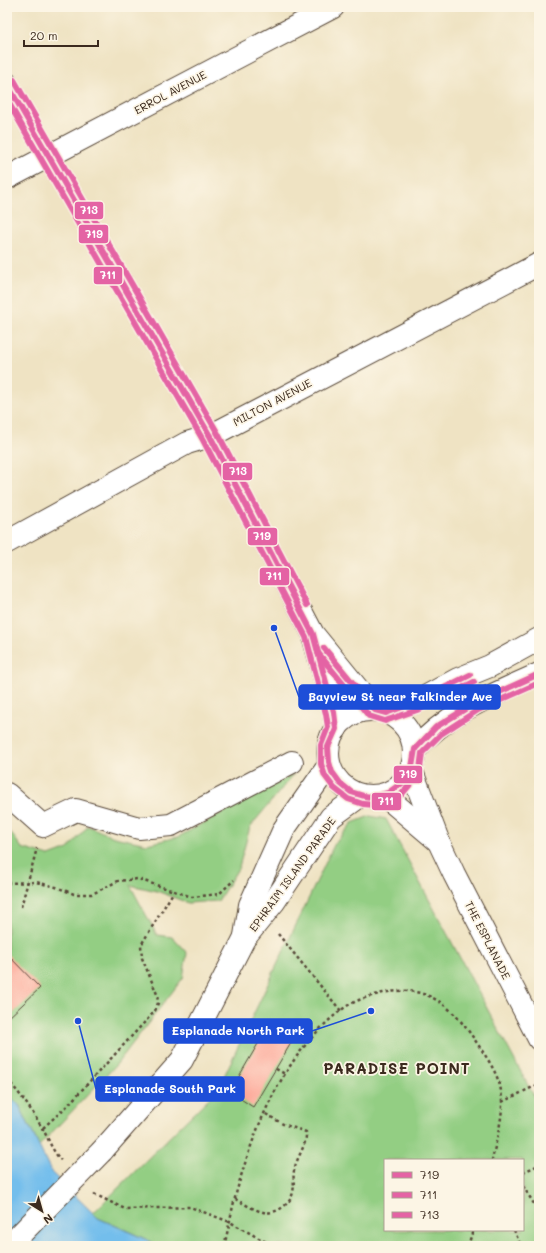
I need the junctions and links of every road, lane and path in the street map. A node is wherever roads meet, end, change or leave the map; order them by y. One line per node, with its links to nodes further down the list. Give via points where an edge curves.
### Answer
1 (333, 7): 3 (street, ERROL AVENUE)
2 (7, 84): 3 (street)
3 (49, 156): 4 (street, ERROL AVENUE); 6 (street)
4 (7, 178)
5 (539, 264): 6 (street, MILTON AVENUE)
6 (210, 436): 7 (street, MILTON AVENUE, via 187,443); 8 (street)
7 (7, 542)
8 (313, 634): 11 (street); 12 (street, via 334,712)
9 (530, 644): 10 (street); 11 (street, via 416,702)
10 (538, 677): 13 (street, via 451,717 431,732)
11 (381, 711): 12 (street, via 349,716); 13 (street, via 396,718 404,726 410,735)
12 (336, 729): 15 (street, via 328,750)
13 (413, 759): 17 (street, via 404,780); 20 (street, THE ESPLANADE)
14 (292, 762): 19 (street, via 171,825 139,828 76,810)
15 (329, 765): 18 (street, via 336,779 346,789); 27 (street, EPHRAIM ISLAND PARADE, via 284,829 250,905)
16 (7, 794): 19 (street)
17 (384, 795): 18 (street); 20 (street, THE ESPLANADE)
18 (360, 796): 27 (street, EPHRAIM ISLAND PARADE, via 331,817 274,902)
19 (43, 826): 22 (path)
20 (438, 840): 29 (street, THE ESPLANADE)
21 (235, 879): 24 (path, via 218,894 192,897)
22 (29, 882): 23 (path); 24 (path, via 56,887 74,894 92,894 118,881 138,879); 25 (path)
23 (7, 883)
24 (174, 891): 36 (path, via 140,945 142,958 157,994 158,1003 155,1011 67,1106)
25 (21, 907)
26 (275, 930): 28 (path)
27 (244, 939): 48 (street, EPHRAIM ISLAND PARADE, bridge, via 182,1060 102,1151)
28 (341, 1011): 31 (path, via 302,1049); 34 (path, via 374,995 393,991 413,990 430,996 455,1015 475,1040 492,1066 500,1086)
29 (539, 1039)
30 (276, 1070): 31 (path)
31 (285, 1074): 35 (path)
32 (7, 1079): 36 (path)
33 (539, 1084): 34 (path)
34 (502, 1102): 37 (path)
35 (264, 1113): 43 (path); 43 (path, via 283,1124 306,1132 306,1139 292,1176 294,1191 286,1205 276,1211 263,1213)
36 (42, 1128): 38 (path, via 56,1155)
37 (493, 1159)
38 (66, 1165)
39 (539, 1165): 40 (path)
40 (524, 1172)
41 (524, 1188): 44 (path)
42 (90, 1190): 45 (path, via 125,1209 190,1207)
43 (235, 1199): 45 (path)
44 (539, 1212)
45 (230, 1222): 49 (path); 50 (path)
46 (473, 1231): 51 (path)
47 (514, 1231): 52 (path)
48 (9, 1246)
49 (224, 1246)
50 (273, 1246)
51 (468, 1246)
52 (521, 1246)

